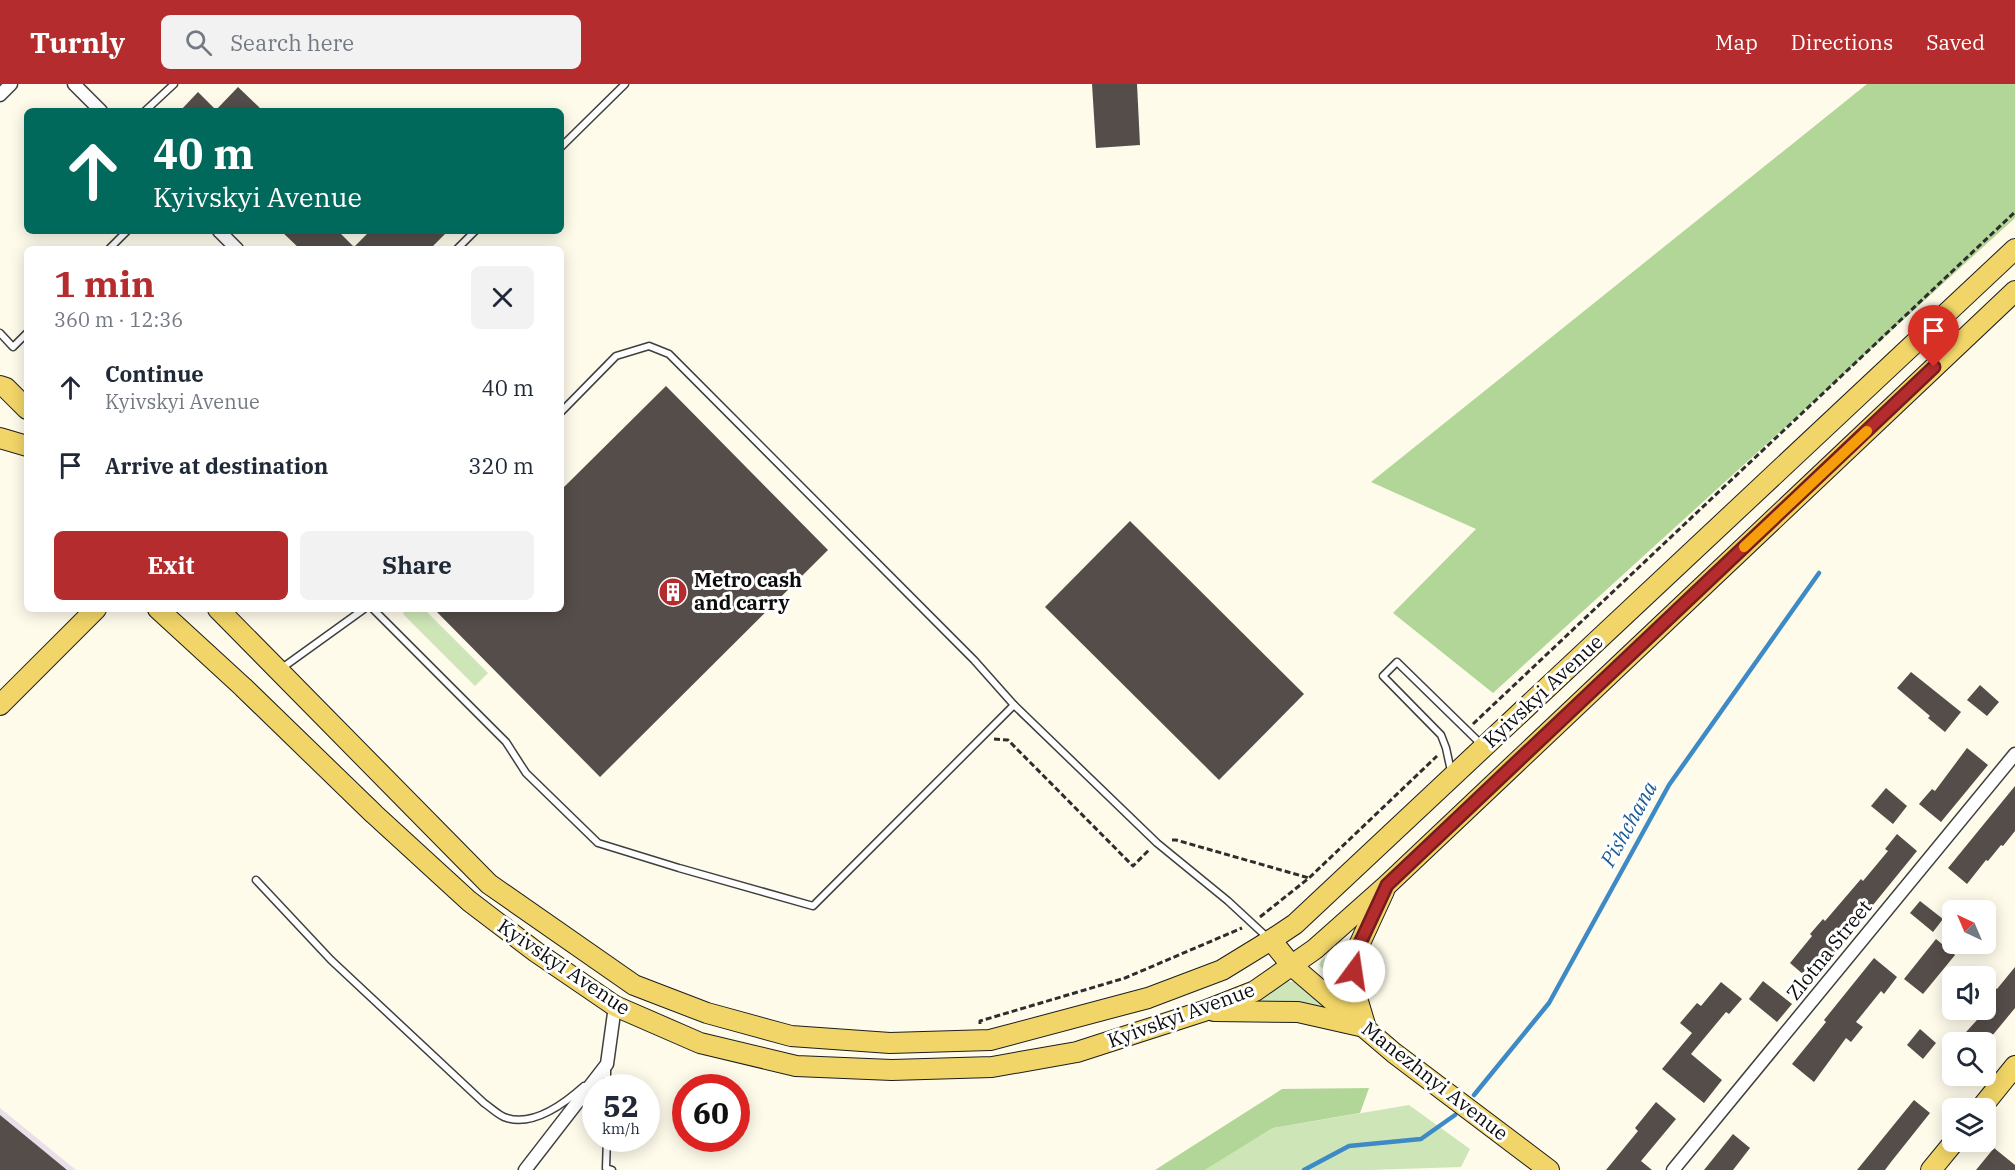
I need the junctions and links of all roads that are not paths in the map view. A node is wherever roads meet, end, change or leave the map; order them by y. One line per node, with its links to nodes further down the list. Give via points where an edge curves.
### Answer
1 (11, 84): 5 (street)
2 (74, 84): 6 (street)
3 (174, 84): 7 (lane)
4 (625, 84): 8 (lane)
5 (0, 95)
6 (98, 108)
7 (148, 108)
8 (564, 144)
9 (124, 234): 12 (lane)
10 (222, 234): 13 (street)
11 (473, 234): 14 (lane)
12 (113, 246)
13 (234, 246)
14 (460, 246)
15 (2015, 249): 32 (main road, Kyivskyi Avenue)
16 (2015, 291): 36 (main road, Kyivskyi Avenue)
17 (0, 333): 18 (lane, via 13,347)
18 (24, 336)
19 (0, 386): 20 (main road)
20 (24, 406)
21 (564, 409): 31 (lane, via 616,356 649,346 669,354 974,660)
22 (0, 438): 23 (main road)
23 (24, 445)
24 (93, 612): 30 (main road)
25 (161, 612): 39 (main road, Kyivskyi Avenue, via 469,901)
26 (221, 612): 29 (main road, Kyivskyi Avenue)
27 (360, 612): 29 (lane)
28 (376, 612): 31 (lane, via 506,742 526,772 598,843 813,906)
29 (280, 670): 41 (main road, Kyivskyi Avenue, via 489,884 634,985 707,1013 791,1036 890,1043 990,1040)
30 (0, 705)
31 (1014, 705): 37 (lane, via 1157,843)
32 (1484, 746): 34 (main road, Kyivskyi Avenue); 34 (lane, via 1397,662 1383,676 1441,735)
33 (2015, 754): 53 (street, Zlotna Street)
34 (1452, 777): 37 (main road, Kyivskyi Avenue, via 1314,907)
35 (256, 879): 44 (lane, via 331,960 484,1103 504,1117 530,1120 569,1099)
36 (1387, 885): 38 (main road, Kyivskyi Avenue); 42 (main road, via 1354,956 1357,998)
37 (1271, 940): 38 (main road, Manezhnyi Avenue); 41 (main road, Kyivskyi Avenue, via 1222,970 1159,994)
38 (1292, 966): 40 (main road, Kyivskyi Avenue, via 1255,991); 42 (main road, Manezhnyi Avenue)
39 (615, 1006): 43 (main road, Kyivskyi Avenue, via 700,1043 796,1066 892,1070 992,1067); 44 (street)
40 (1204, 1011): 42 (main road, via 1298,1012); 43 (main road, Kyivskyi Avenue)
41 (1067, 1020): 43 (main road)
42 (1366, 1028): 52 (main road, Manezhnyi Avenue)
43 (1077, 1052)
44 (608, 1064): 46 (lane); 50 (street)
45 (2015, 1066): 47 (main road)
46 (608, 1074)
47 (1989, 1098)
48 (607, 1152): 51 (lane, via 606,1168)
49 (1946, 1152): 54 (main road)
50 (525, 1170)
51 (612, 1170)
52 (1549, 1170)
53 (1673, 1170)
54 (1931, 1170)

